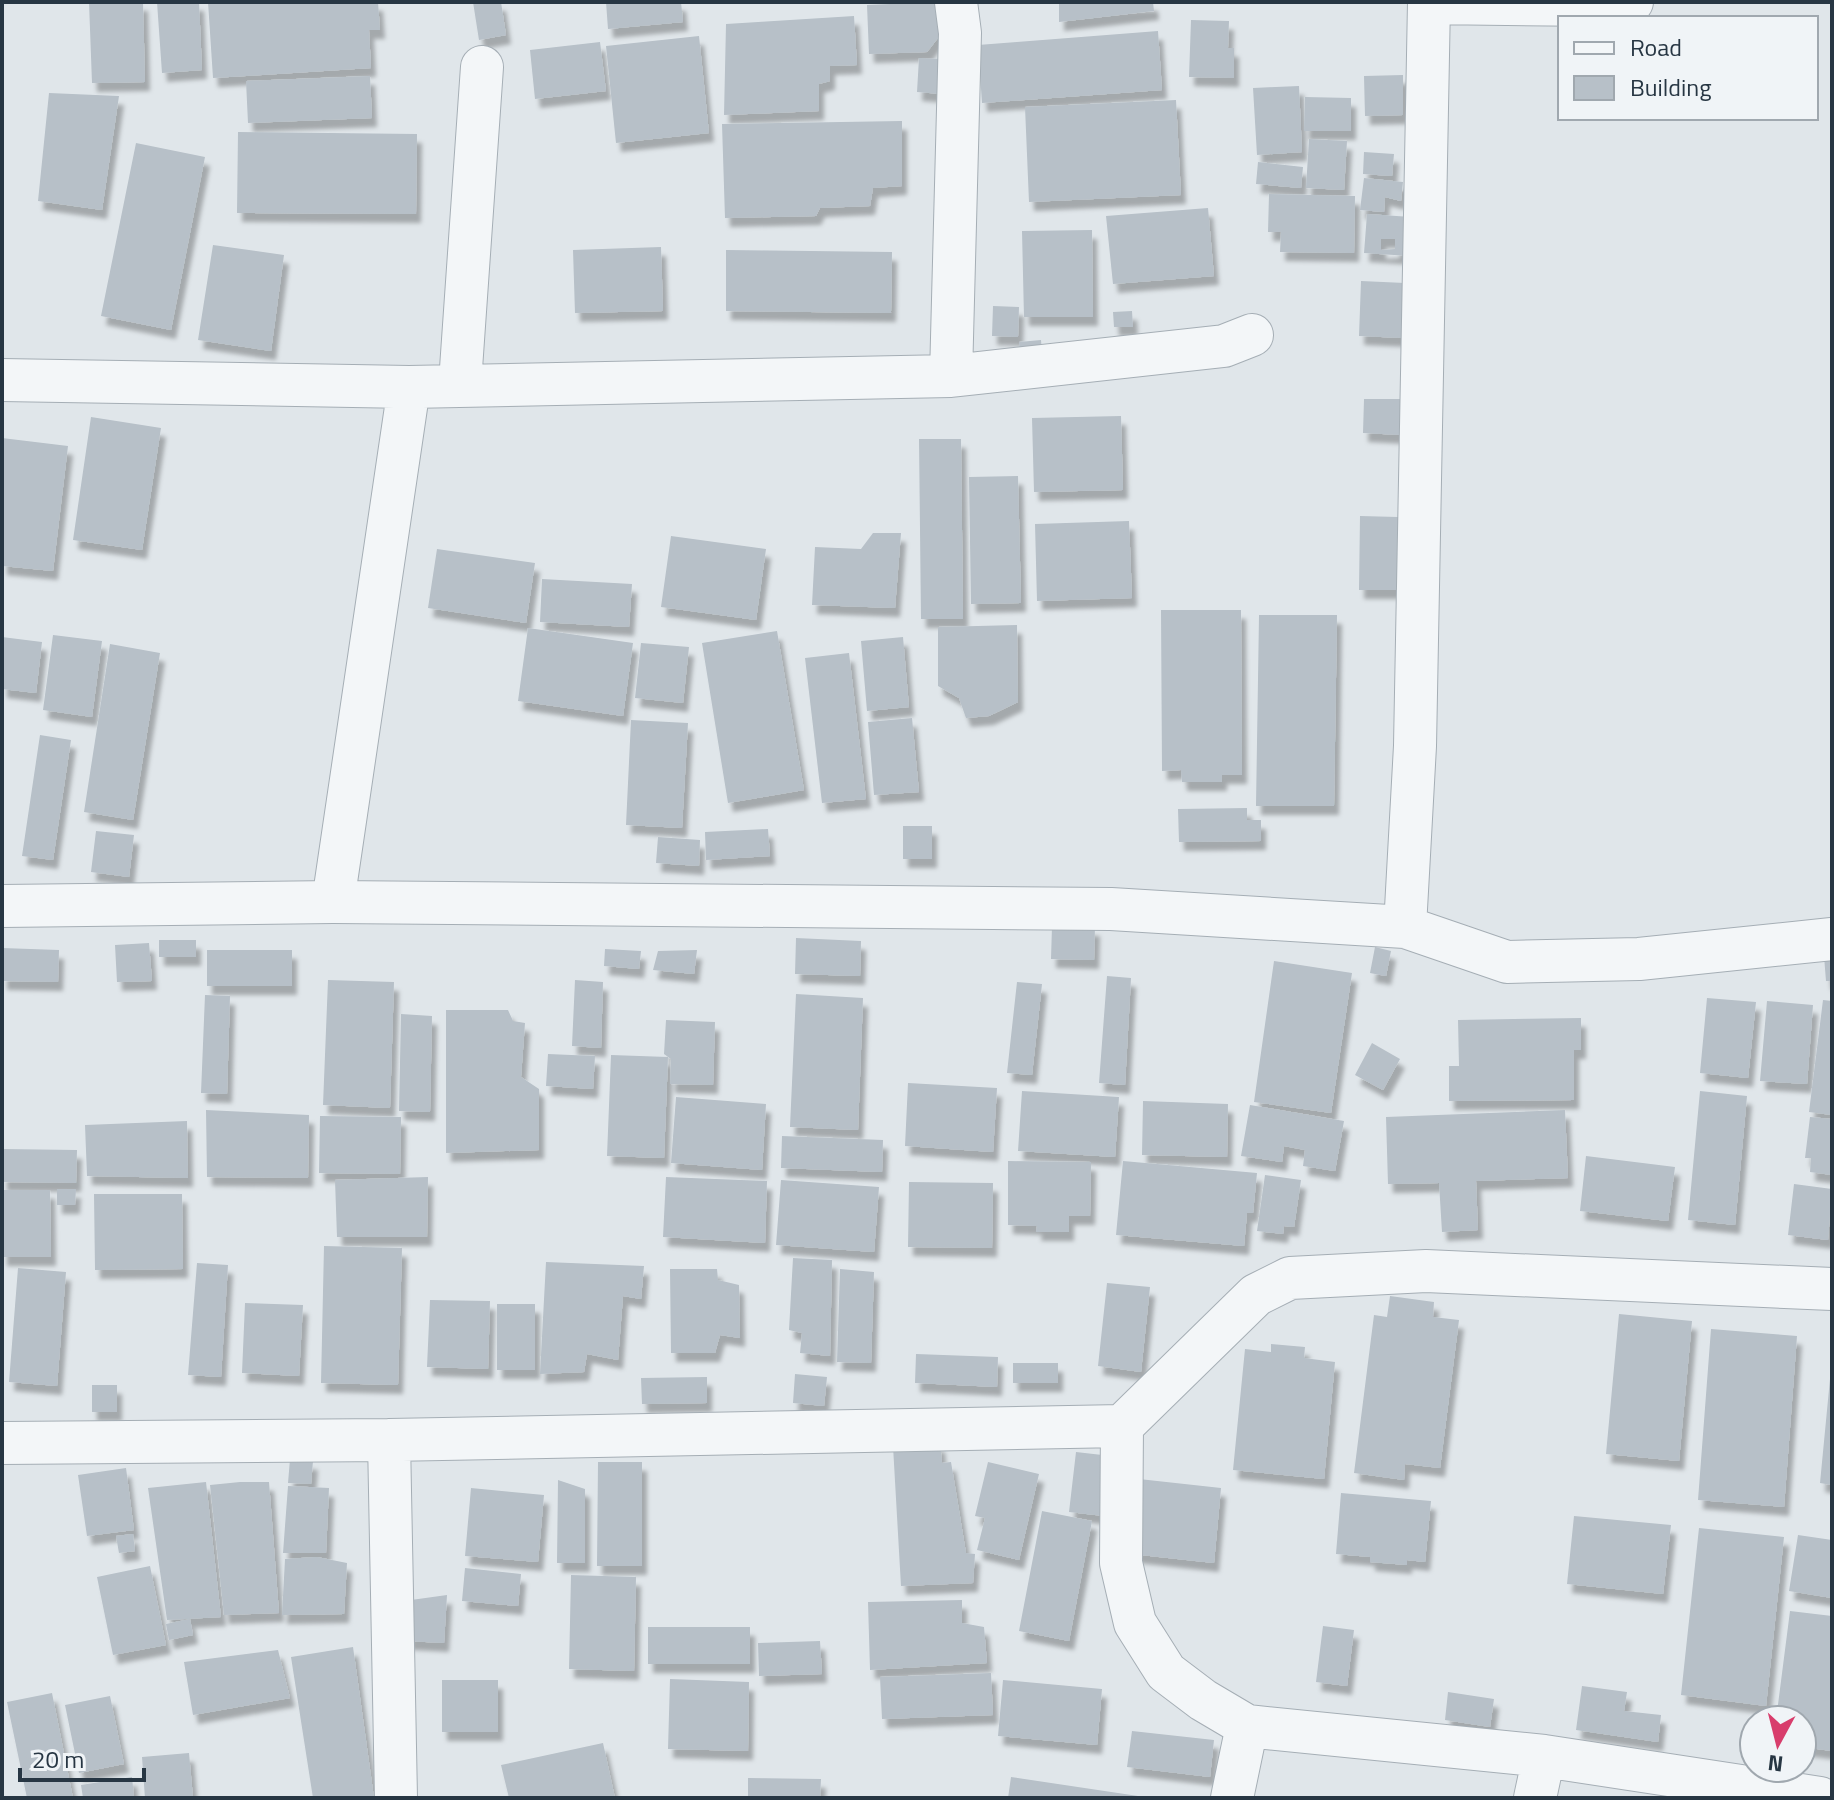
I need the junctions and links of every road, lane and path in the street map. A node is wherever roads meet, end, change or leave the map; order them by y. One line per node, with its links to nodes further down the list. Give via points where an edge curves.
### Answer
1 (956, 2): 6 (street, via 960,33)
2 (1429, 2): 3 (street); 12 (street, via 1415,746)
3 (1632, 2)
4 (482, 67): 8 (street)
5 (1252, 335): 6 (street, via 1224,346)
6 (951, 376): 8 (street)
7 (2, 380): 9 (street)
8 (460, 383): 9 (street)
9 (409, 387): 10 (street)
10 (333, 902): 11 (street); 12 (street, via 1111,909)
11 (2, 906)
12 (1405, 927): 13 (street, via 1507,962 1639,959)
13 (1832, 939)
14 (1832, 1289): 15 (street, via 1426,1271 1290,1278 1256,1295)
15 (1122, 1426): 16 (street); 18 (street, via 1121,1563 1135,1623 1166,1672)
16 (389, 1440): 17 (street); 20 (street)
17 (2, 1443)
18 (1247, 1726): 19 (street); 21 (street)
19 (1544, 1756): 22 (street); 23 (street)
20 (396, 1798)
21 (1232, 1798)
22 (1535, 1798)
23 (1820, 1798)

